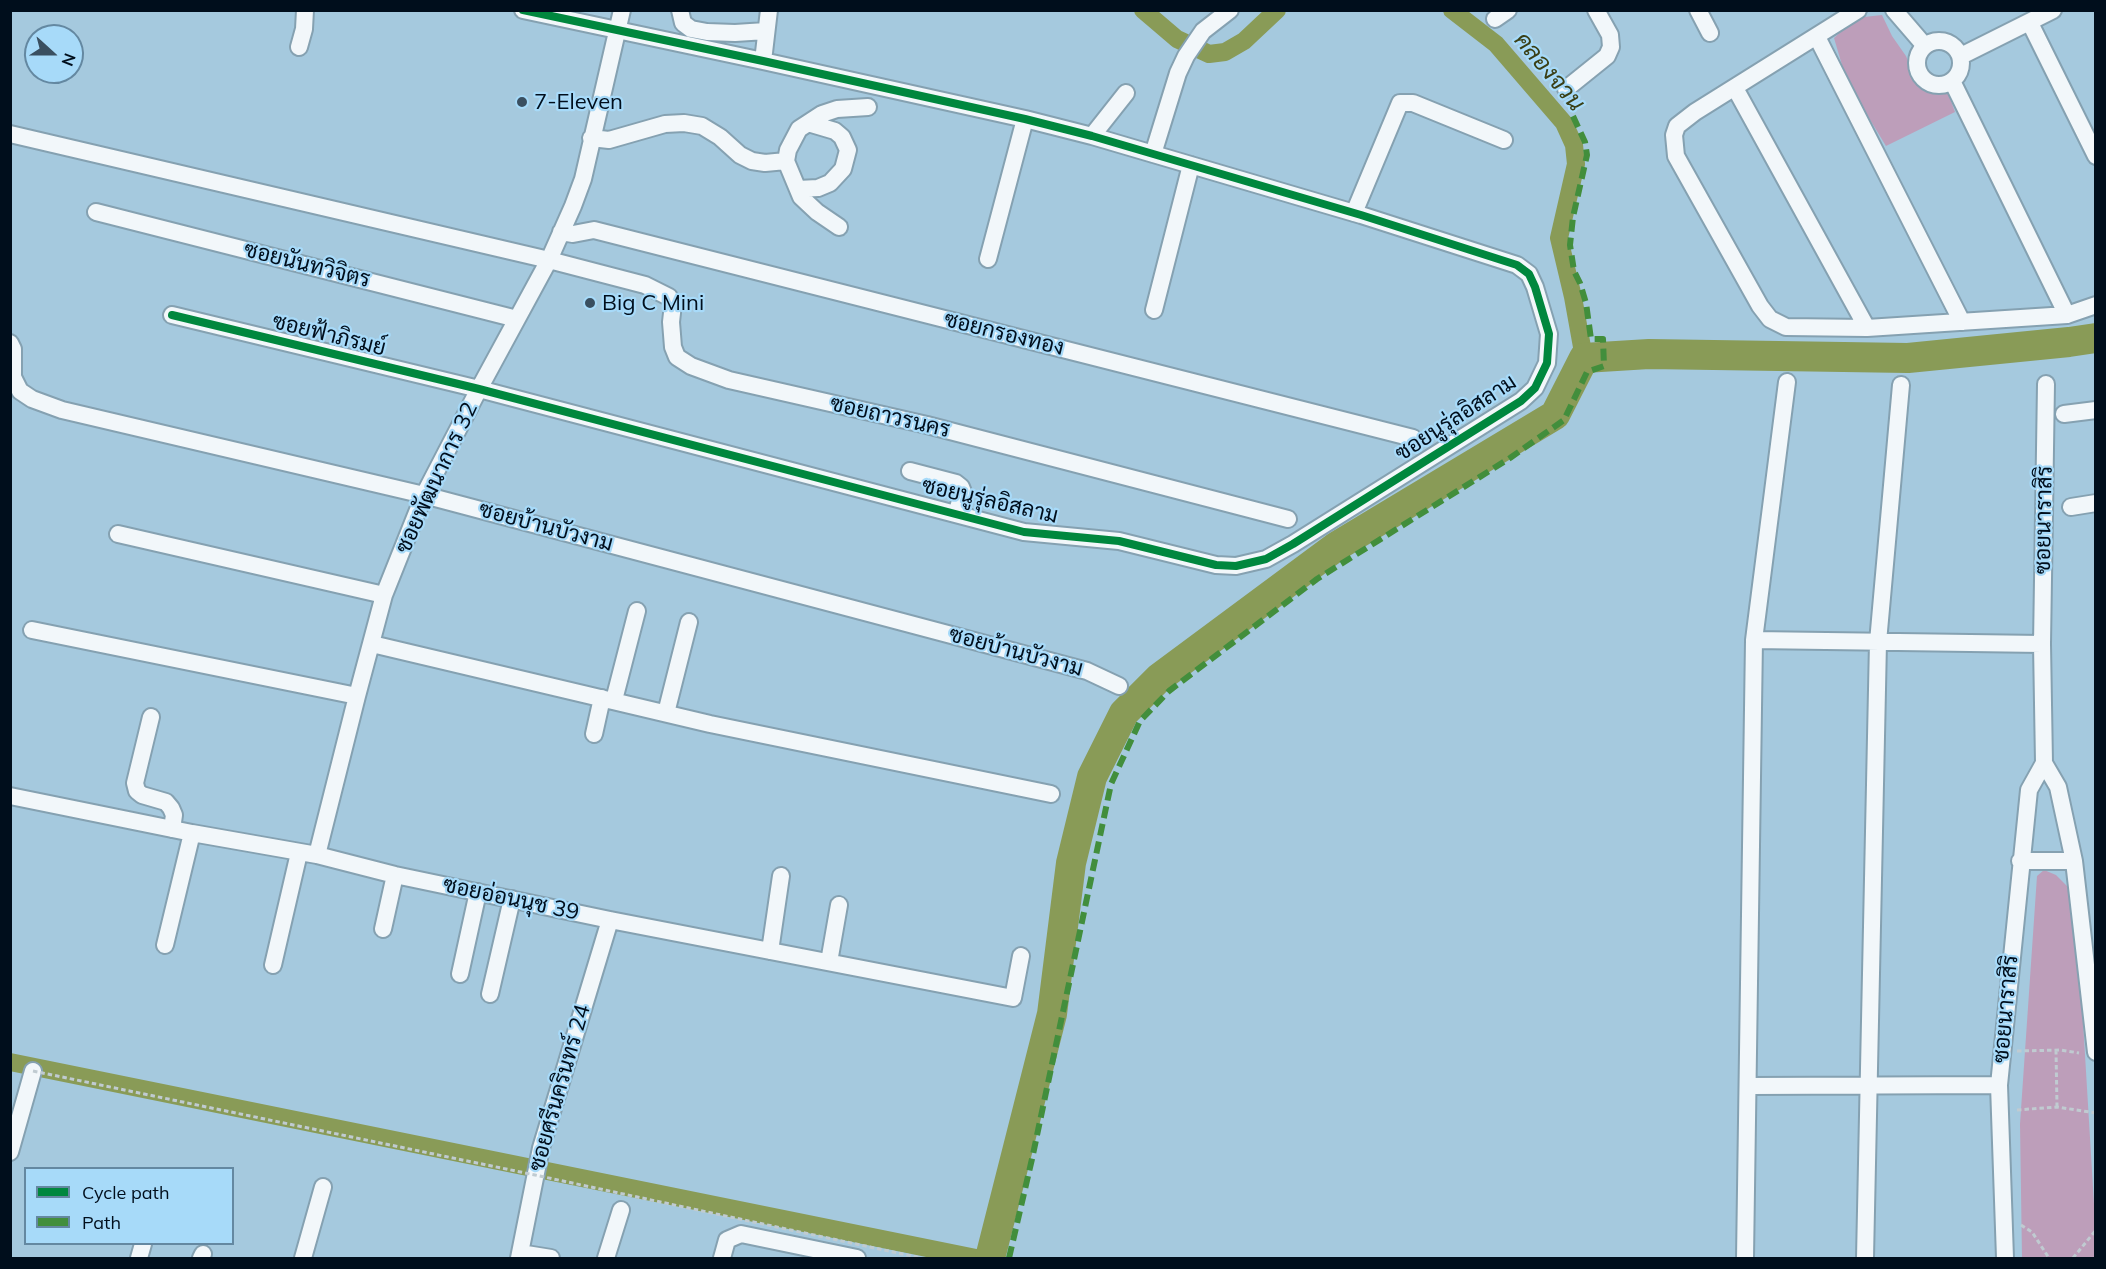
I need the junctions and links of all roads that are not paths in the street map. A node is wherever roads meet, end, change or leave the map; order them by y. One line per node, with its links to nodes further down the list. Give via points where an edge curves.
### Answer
1 (304, 10): 18 (street)
2 (524, 10): 13 (street)
3 (622, 10): 13 (street, ซอยพัฒนาการ 32)
4 (680, 10): 14 (street, via 683,23 691,29)
5 (769, 10): 14 (street)
6 (1230, 10): 32 (street, via 1199,35 1186,56)
7 (1596, 10): 23 (street, via 1610,35 1611,47 1606,56)
8 (1698, 10): 15 (street)
9 (1858, 10): 16 (street)
10 (1894, 10): 17 (street)
11 (2053, 10): 12 (street)
12 (2030, 23): 19 (street); 33 (street)
13 (618, 30): 20 (street); 30 (street, ซอยพัฒนาการ 32)
14 (766, 31): 20 (street)
15 (1710, 33)
16 (1817, 37): 22 (street); 50 (street)
17 (1925, 46): 19 (street, via 1946,41); 21 (street, via 1917,58 1919,73 1937,85)
18 (299, 47)
19 (1960, 56): 21 (street, via 1960,70)
20 (763, 61): 26 (street)
21 (1952, 81): 48 (street)
22 (1734, 88): 51 (street); 51 (street, via 1677,126 1676,156 1770,319 1786,327)
23 (1566, 89)
24 (1126, 93): 29 (street)
25 (868, 107): 27 (street, via 837,109)
26 (1025, 119): 29 (street); 43 (street)
27 (808, 123): 34 (street, via 791,141); 36 (street, via 835,131 848,150 843,169 830,183)
28 (10, 134): 44 (street)
29 (1092, 136): 32 (street)
30 (591, 138): 34 (street, via 609,140 665,124 684,123 702,126 752,161); 37 (street, ซอยพัฒนาการ 32)
31 (1504, 140): 39 (street, via 1413,103 1400,103)
32 (1153, 154): 35 (street)
33 (2096, 156)
34 (786, 161): 36 (street)
35 (1191, 165): 39 (street); 46 (street)
36 (798, 189): 40 (street, via 808,205)
37 (573, 206): 41 (street); 42 (street, ซอยพัฒนาการ 32)
38 (96, 212): 49 (street, ซอยนันทวิจิตร)
39 (1354, 213): 64 (street, ซอยนูรุ่ลอิสลาม, via 1517,265 1529,274 1549,334 1547,363 1535,388 1521,401 1293,544 1266,559 1236,566 1216,566 1119,541 1024,532)
40 (839, 227)
41 (594, 230): 42 (street, ซอยกรองทอง, via 573,234); 59 (street, ซอยกรองทอง)
42 (561, 231): 44 (street, ซอยพัฒนาการ 32)
43 (988, 259)
44 (549, 260): 49 (street, ซอยพัฒนาการ 32); 65 (street, ซอยถาวรนคร, via 660,291 673,304 671,322 677,357 729,380 927,425)
45 (2096, 305): 48 (street)
46 (1154, 310)
47 (172, 315): 56 (street, ซอยฟ้าภิรมย์)
48 (2067, 315): 50 (street)
49 (517, 319): 56 (street, ซอยพัฒนาการ 32)
50 (1962, 322): 51 (street)
51 (1867, 328)
52 (10, 343): 61 (street, ซอยบ้านบัวงาม, via 13,377 20,391 32,399 62,410)
53 (1787, 382): 71 (street)
54 (2046, 384): 74 (street, ซอยนาราสิริ)
55 (1901, 385): 72 (street)
56 (479, 389): 61 (street, ซอยพัฒนาการ 32); 64 (street, ซอยนูรุ่ลอิสลาม)
57 (2096, 410): 58 (street)
58 (2064, 414)
59 (1413, 438)
60 (910, 471): 64 (street, via 961,487)
61 (424, 495): 67 (street, ซอยพัฒนาการ 32); 75 (street, ซอยบ้านบัวงาม, via 1087,671)
62 (2096, 503): 63 (street)
63 (2072, 507)
64 (956, 514)
65 (1288, 519)
66 (118, 534): 67 (street)
67 (384, 595): 73 (street, ซอยพัฒนาการ 32)
68 (637, 611): 77 (street)
69 (689, 622): 78 (street)
70 (32, 630): 76 (street)
71 (1754, 640): 72 (street); 108 (street)
72 (1878, 642): 74 (street); 106 (street)
73 (372, 644): 76 (street, ซอยพัฒนาการ 32); 77 (street)
74 (2042, 644): 81 (street, ซอยนาราสิริ)
75 (1119, 686)
76 (357, 696): 87 (street, ซอยพัฒนาการ 32)
77 (608, 699): 78 (street); 80 (street)
78 (666, 713): 82 (street)
79 (150, 717): 84 (street, via 135,783 142,795 166,802 171,808)
80 (594, 734)
81 (2044, 763): 88 (street, ซอยนาราสิริ, via 2029,790); 89 (street, ซอยนาราสิริ, via 2058,788)
82 (1051, 794)
83 (10, 796): 84 (street, ซอยอ่อนนุช 39)
84 (171, 829): 85 (street, ซอยอ่อนนุช 39)
85 (192, 833): 86 (street, ซอยอ่อนนุช 39); 97 (street)
86 (299, 853): 87 (street, ซอยอ่อนนุช 39); 101 (street)
87 (317, 855): 90 (street, ซอยอ่อนนุช 39)
88 (2020, 861): 89 (street); 107 (street, ซอยนาราสิริ)
89 (2074, 861): 104 (street, ซอยนาราสิริ)
90 (395, 874): 92 (street, ซอยอ่อนนุช 39); 96 (street)
91 (781, 876): 98 (street)
92 (478, 892): 93 (street, ซอยอ่อนนุช 39); 102 (street)
93 (512, 899): 95 (street, ซอยอ่อนนุช 39); 103 (street)
94 (839, 905): 100 (street)
95 (610, 920): 98 (street, ซอยอ่อนนุช 39); 113 (street, ซอยศรีนครินทร์ 24, via 541,1148)
96 (383, 929)
97 (165, 945)
98 (770, 951): 100 (street, ซอยอ่อนนุช 39)
99 (1021, 956): 100 (street, ซอยอ่อนนุช 39, via 1013,998)
100 (829, 962)
101 (273, 965)
102 (460, 974)
103 (490, 994)
104 (2090, 1053)
105 (33, 1071): 109 (street)
106 (1867, 1085): 107 (street); 108 (street); 120 (street)
107 (1999, 1085): 121 (street, ซอยนาราสิริ)
108 (1749, 1086): 119 (street)
109 (15, 1120): 110 (street)
110 (10, 1152)
111 (323, 1187): 114 (street)
112 (621, 1210): 116 (street)
113 (519, 1256): 115 (street)
114 (303, 1258)
115 (550, 1258)
116 (606, 1258)
117 (722, 1258): 118 (street, via 727,1240 741,1234)
118 (857, 1258)
119 (1745, 1258)
120 (1865, 1258)
121 (2005, 1258)

